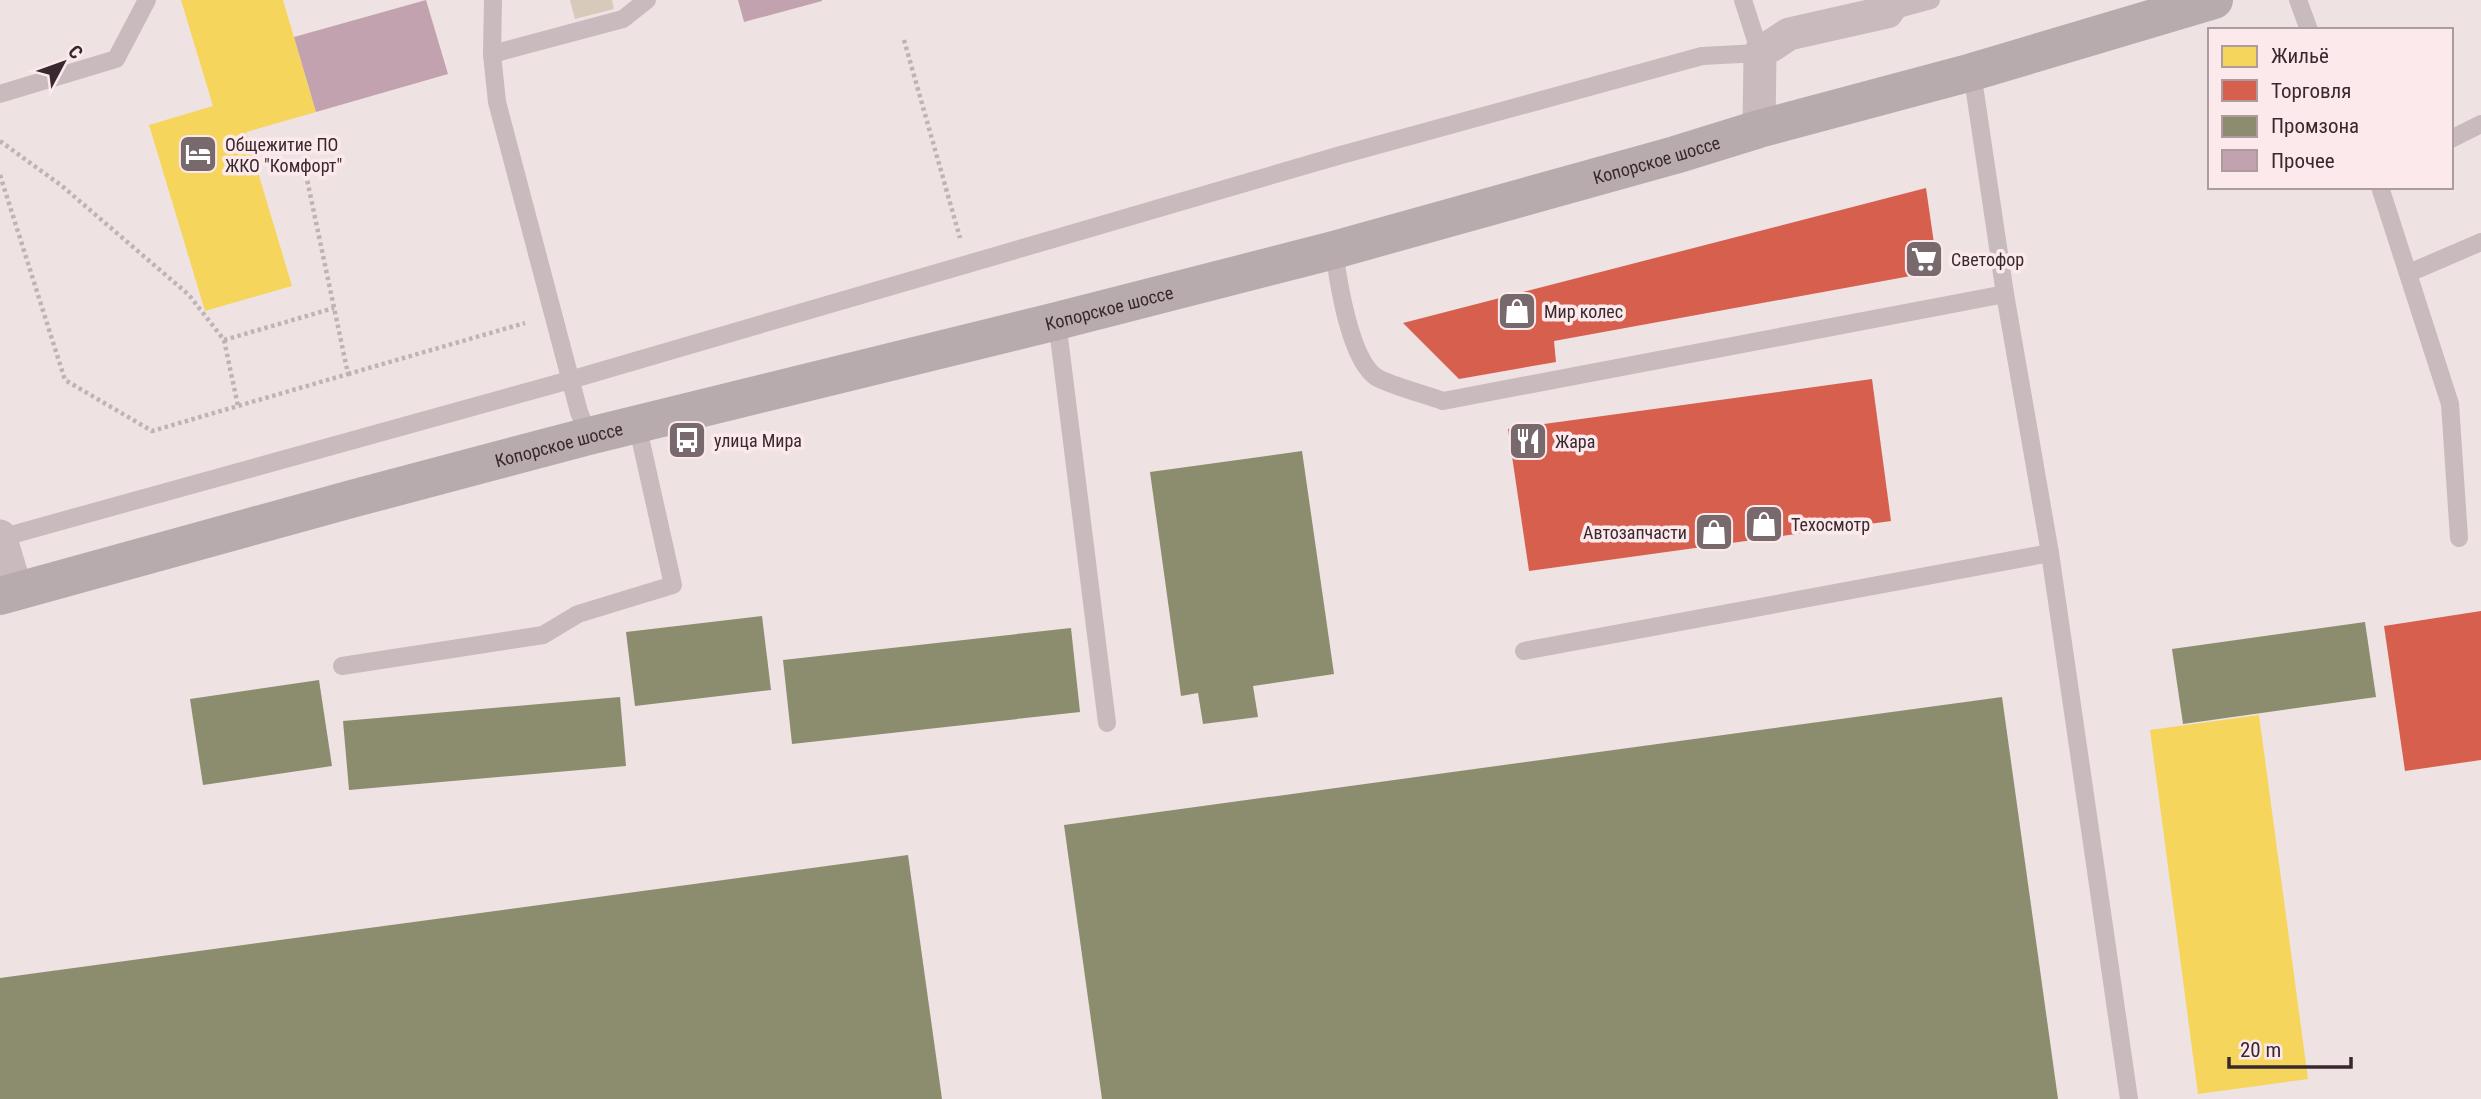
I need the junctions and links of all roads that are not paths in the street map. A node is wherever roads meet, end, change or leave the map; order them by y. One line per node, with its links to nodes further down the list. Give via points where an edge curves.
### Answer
1 (147, 0): 13 (lane, via 116,59)
2 (493, 0): 11 (lane)
3 (647, 0): 11 (lane, via 623,19)
4 (1743, 0): 10 (lane)
5 (1931, 0): 8 (lane)
6 (2214, 0): 12 (main road, Копорское шоссе)
7 (2298, 0): 9 (lane)
8 (1891, 6): 10 (street, via 1790,34)
9 (2308, 28)
10 (1760, 53): 15 (street); 23 (lane, via 1702,56 1341,155)
11 (492, 54): 23 (lane, via 497,102)
12 (1972, 72): 15 (main road, Копорское шоссе); 21 (lane)
13 (0, 94)
14 (2481, 124): 16 (lane)
15 (1759, 129): 19 (main road, Копорское шоссе)
16 (2453, 138)
17 (2381, 189): 20 (lane)
18 (2481, 242): 20 (lane)
19 (1334, 250): 21 (lane, via 1355,350 1376,376 1443,401); 22 (main road, Копорское шоссе)
20 (2409, 273): 27 (lane, via 2450,404)
21 (2005, 294): 28 (lane)
22 (1057, 321): 24 (main road, Копорское шоссе); 32 (lane)
23 (570, 380): 25 (lane); 26 (lane)
24 (637, 424): 25 (main road, Копорское шоссе); 31 (lane, via 673,586 578,614 543,635)
25 (589, 436): 29 (main road, Копорское шоссе)
26 (0, 537): 29 (street)
27 (2459, 538)
28 (2050, 553): 30 (lane); 33 (lane)
29 (8, 594)
30 (1524, 650)
31 (342, 666)
32 (1107, 723)
33 (2129, 1099)

